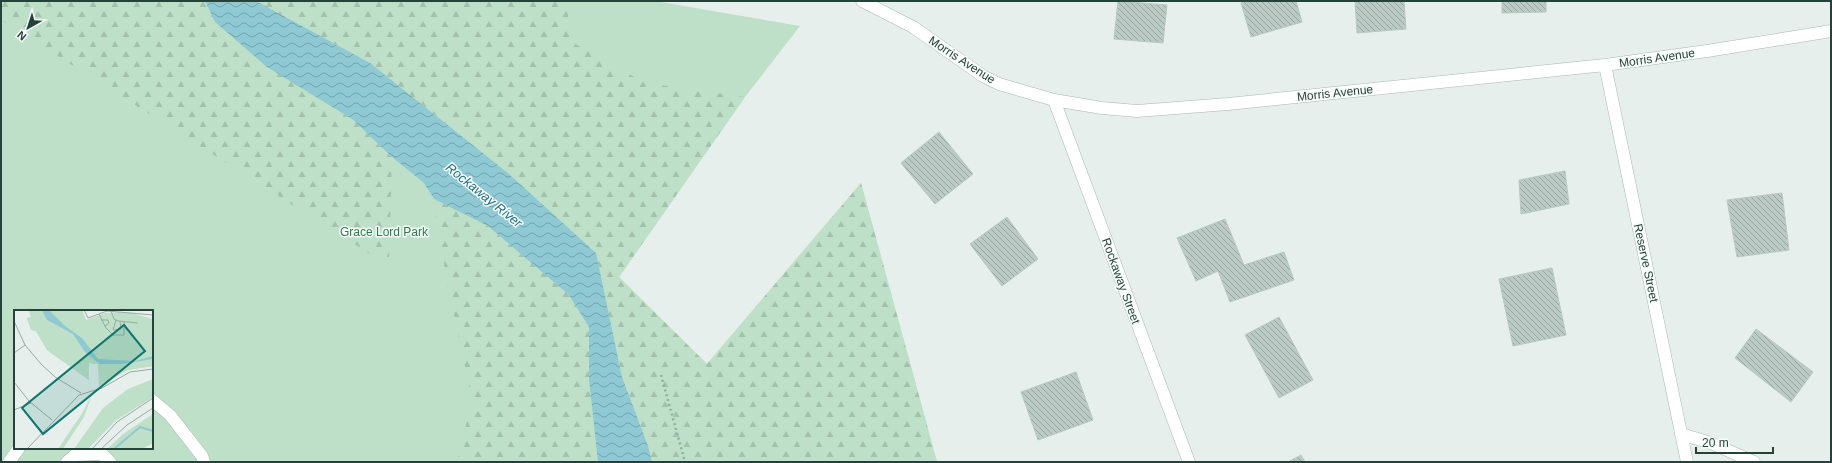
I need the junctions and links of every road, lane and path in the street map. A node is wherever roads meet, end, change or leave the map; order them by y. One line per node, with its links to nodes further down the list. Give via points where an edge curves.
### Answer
1 (862, 1): 4 (street, Morris Avenue, via 913,27 983,76 999,84)
2 (1831, 31): 3 (street, Morris Avenue)
3 (1605, 64): 4 (street, Morris Avenue, via 1228,104 1137,111); 7 (street, Reserve Street)
4 (1054, 100): 14 (street, Rockaway Street)
5 (661, 375): 13 (path)
6 (153, 401): 12 (street, via 170,415)
7 (1681, 434): 15 (street, Reserve Street); 16 (street, via 1711,443)
8 (18, 449): 9 (street)
9 (9, 462)
10 (67, 462): 11 (street, via 75,455 102,454)
11 (110, 462)
12 (204, 462)
13 (685, 462)
14 (1188, 462)
15 (1687, 462)
16 (1754, 462)

